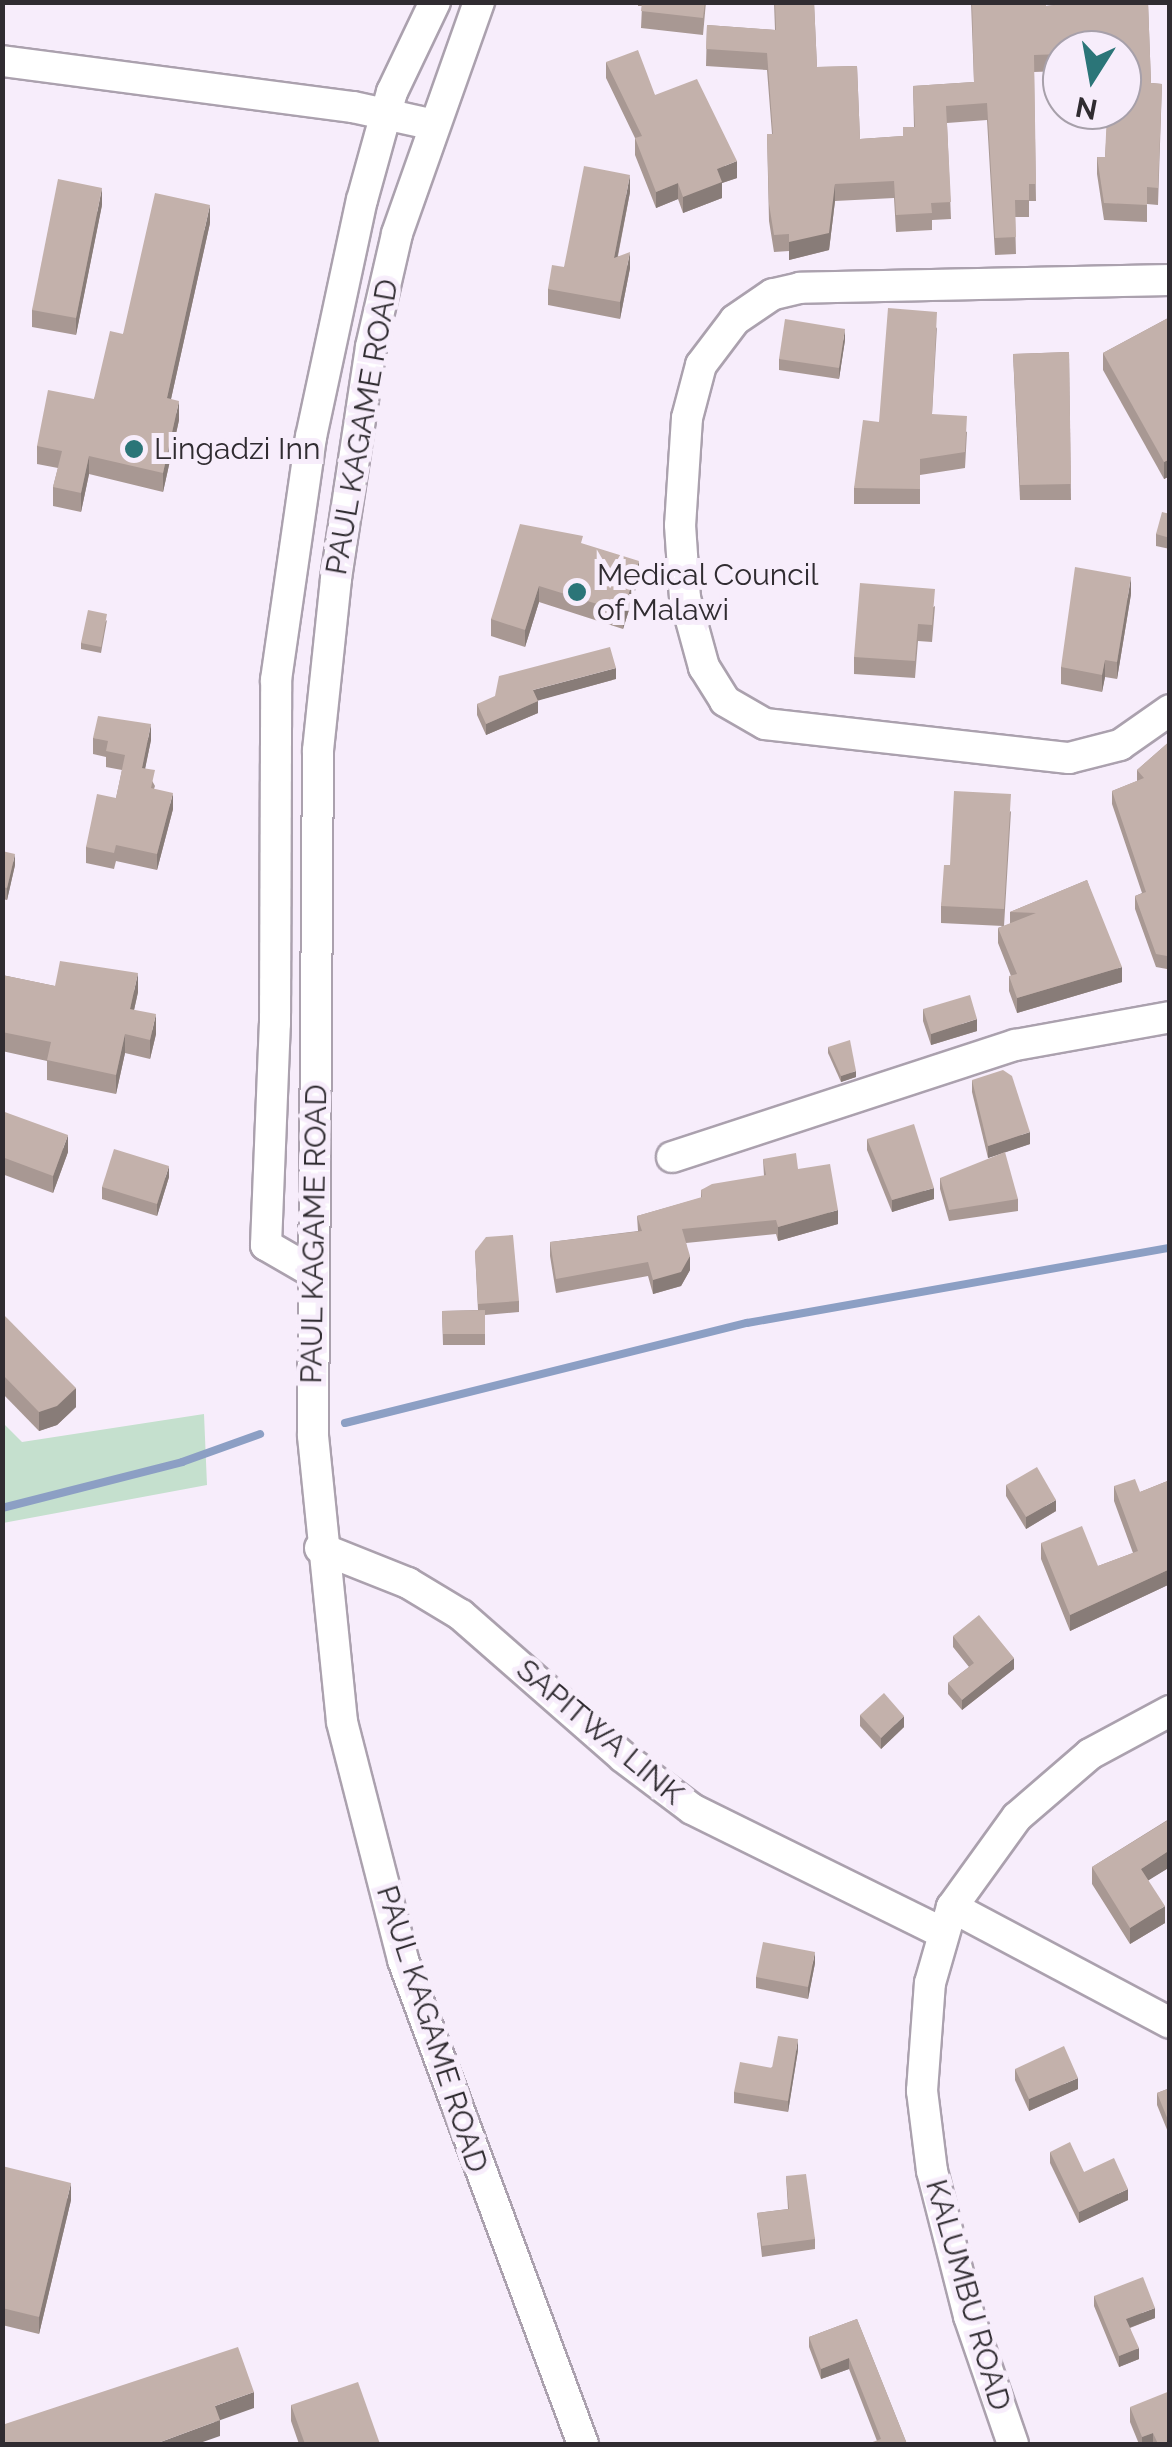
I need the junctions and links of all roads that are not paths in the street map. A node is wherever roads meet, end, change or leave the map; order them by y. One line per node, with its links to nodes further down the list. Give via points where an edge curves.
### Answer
1 (435, 2): 4 (street)
2 (480, 2): 5 (street, PAUL KAGAME ROAD)
3 (2, 61): 4 (street)
4 (386, 114): 5 (street); 10 (street, via 311,437 272,722 276,926 266,1245)
5 (434, 125): 10 (street, PAUL KAGAME ROAD, via 371,347 336,579 318,750)
6 (1170, 280): 7 (street, via 800,288 773,294 736,320 701,365 687,418 680,524 685,598 704,666 725,702 765,724 1068,758 1120,745)
7 (1170, 710)
8 (1170, 1016): 9 (street, via 1015,1045)
9 (672, 1157)
10 (312, 1271): 11 (street, PAUL KAGAME ROAD)
11 (320, 1548): 13 (street, SAPITWA LINK, via 408,1583 461,1615 692,1808); 15 (street, PAUL KAGAME ROAD, via 342,1722 403,1960)
12 (1170, 1712): 13 (street, KALUMBU ROAD, via 1101,1747 1047,1787 998,1839)
13 (947, 1920): 14 (street, SAPITWA LINK); 16 (street, KALUMBU ROAD, via 922,2049 926,2134 942,2224)
14 (1170, 2023)
15 (582, 2444)
16 (1014, 2444)

